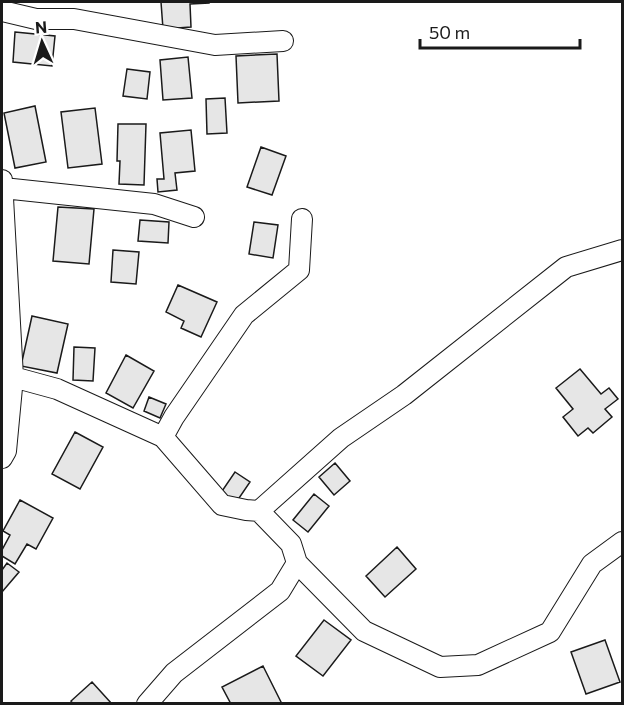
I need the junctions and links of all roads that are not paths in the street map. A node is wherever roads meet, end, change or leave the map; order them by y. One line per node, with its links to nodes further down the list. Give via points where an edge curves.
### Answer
1 (2, 11): 2 (street, via 36,19 74,19 215,45)
2 (283, 41)
3 (2, 184): 4 (street, via 154,204); 7 (street)
4 (194, 217)
5 (302, 219): 8 (street, via 299,270 244,315)
6 (622, 250): 10 (street, via 566,267 404,395 341,438)
7 (13, 377): 8 (street, via 57,389); 9 (street, via 6,451)
8 (163, 437): 10 (street, via 222,505)
9 (2, 458)
10 (259, 511): 12 (street, via 291,544)
11 (622, 542): 12 (street, via 592,564 550,632 478,664 450,667 440,667 364,631)
12 (297, 563): 13 (street, via 280,591 174,673)
13 (147, 704)

